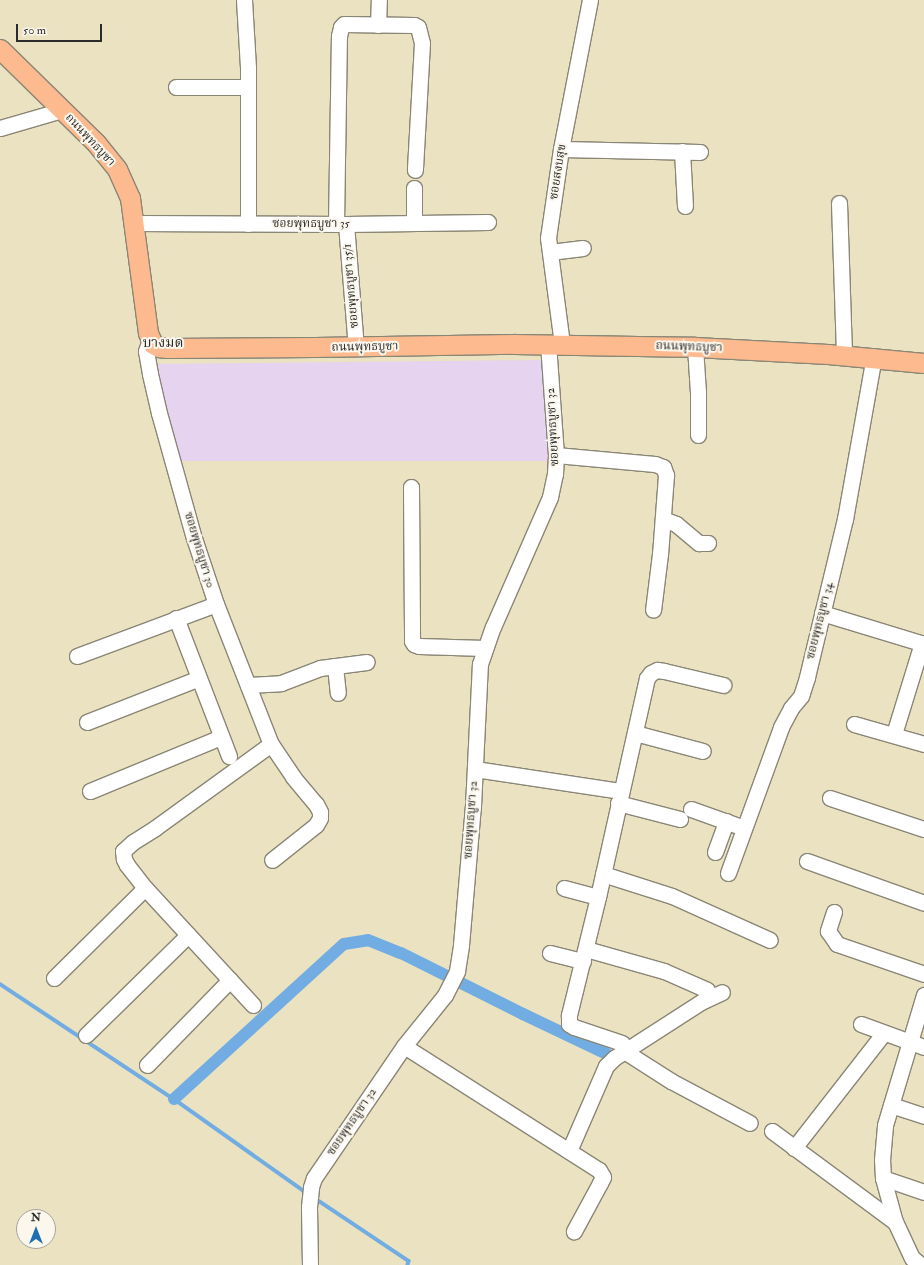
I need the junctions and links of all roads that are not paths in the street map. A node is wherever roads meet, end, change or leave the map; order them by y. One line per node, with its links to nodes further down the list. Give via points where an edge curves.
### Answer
1 (244, 0): 7 (street)
2 (380, 0): 4 (street)
3 (590, 0): 10 (street, ซอยสงบสุข)
4 (378, 25): 13 (street, via 414,25 420,32 422,43); 21 (street, ซอยพุทธบูชา 35/1, via 344,24 340,29)
5 (0, 49): 8 (main road, ถนนพุทธบูชา)
6 (176, 87): 7 (street)
7 (248, 87): 20 (street)
8 (62, 110): 9 (street); 19 (main road, ถนนพุทธบูชา, via 96,143 117,169 130,198)
9 (0, 128)
10 (561, 149): 11 (street); 23 (street, ซอยสงบสุข, via 548,238)
11 (682, 151): 12 (street); 16 (street)
12 (700, 152)
13 (415, 170)
14 (414, 188): 18 (street)
15 (839, 203): 28 (street)
16 (685, 206)
17 (488, 222): 18 (street, ซอยพุทธบูชา 35)
18 (414, 223): 21 (street, ซอยพุทธบูชา 35)
19 (135, 224): 20 (street, ซอยพุทธบูชา 35); 25 (main road, ถนนพุทธบูชา)
20 (248, 224): 21 (street, ซอยพุทธบูชา 35)
21 (341, 224): 26 (street, ซอยพุทธบูชา 35/1)
22 (583, 248): 23 (street)
23 (550, 252): 24 (street, ซอยสงบสุข)
24 (555, 344): 26 (main road, ถนนพุทธบูชา); 27 (main road, ถนนพุทธบูชา); 32 (street, ซอยพุทธบูชา 32)
25 (148, 345): 26 (main road, ถนนพุทธบูชา, via 167,348); 36 (street, ซอยพุทธบูชา 30, via 161,421 194,538)
26 (356, 347)
27 (695, 347): 28 (main road, ถนนพุทธบูชา); 31 (street)
28 (844, 355): 29 (main road, ถนนพุทธบูชา)
29 (874, 357): 30 (main road, ถนนพุทธบูชา); 38 (street, ซอยพุทธบูชา 34, via 845,519)
30 (924, 363)
31 (698, 435)
32 (556, 455): 34 (street, via 654,464 662,467 666,475); 41 (street, ซอยพุทธบูชา 32, via 550,497)
33 (411, 487): 41 (street, via 412,641 420,646)
34 (663, 519): 35 (street, via 676,524 699,543); 37 (street)
35 (708, 543)
36 (216, 604): 39 (street); 46 (street, ซอยพุทธบูชา 30)
37 (653, 610)
38 (822, 613): 40 (street); 63 (street, ซอยพุทธบูชา 34, via 801,696 781,727)
39 (176, 618): 42 (street); 45 (street)
40 (923, 643): 52 (street)
41 (485, 648): 58 (street, ซอยพุทธบูชา 32, via 480,664)
42 (77, 656)
43 (367, 662): 44 (street)
44 (335, 666): 46 (street, via 320,668 281,683); 48 (street)
45 (199, 678): 49 (street); 53 (street)
46 (248, 684): 54 (street, ซอยพุทธบูชา 30)
47 (723, 685): 51 (street, via 664,671 657,670 651,673 647,678)
48 (338, 692)
49 (87, 722)
50 (854, 724): 52 (street)
51 (635, 733): 56 (street); 60 (street)
52 (894, 734): 55 (street)
53 (221, 737): 57 (street); 59 (street)
54 (271, 744): 66 (street, ซอยพุทธบูชา 30, via 320,812 316,825); 70 (street, via 123,851 127,865)
55 (924, 744)
56 (703, 751)
57 (229, 756)
58 (475, 769): 60 (street); 88 (street, ซอยพุทธบูชา 32, via 461,945 454,978 445,995)
59 (90, 792)
60 (620, 797): 62 (street, via 685,814); 69 (street)
61 (830, 798): 64 (street)
62 (726, 821): 63 (street); 65 (street)
63 (744, 828): 68 (street, ซอยพุทธบูชา 34)
64 (924, 829)
65 (715, 852)
66 (272, 860)
67 (807, 862): 73 (street)
68 (728, 873)
69 (603, 874): 72 (street); 76 (street, via 672,896)
70 (145, 888): 75 (street); 80 (street)
71 (564, 888): 72 (street)
72 (598, 897): 78 (street)
73 (924, 903)
74 (834, 912): 79 (street, via 828,931 837,944)
75 (188, 935): 81 (street); 86 (street)
76 (770, 940)
77 (550, 953): 78 (street)
78 (585, 955): 89 (street, via 569,1024); 89 (street, via 658,969 714,991 701,1002)
79 (924, 974)
80 (54, 978)
81 (230, 980): 83 (street); 91 (street)
82 (924, 995): 87 (street)
83 (253, 1005)
84 (861, 1024): 85 (street)
85 (884, 1033): 87 (street); 96 (street)
86 (86, 1035)
87 (909, 1042): 90 (street); 92 (street)
88 (404, 1046): 97 (street); 102 (street, ซอยพุทธบูชา 32, via 319,1169 311,1187)
89 (623, 1047): 94 (street, via 671,1080); 97 (street, via 606,1066)
90 (924, 1047)
91 (147, 1066)
92 (891, 1105): 93 (street); 98 (street, via 885,1125)
93 (924, 1116)
94 (750, 1123)
95 (772, 1131): 96 (street)
96 (794, 1148): 100 (street)
97 (569, 1151): 101 (street, via 599,1170 603,1177)
98 (883, 1178): 99 (street); 100 (street)
99 (924, 1192)
100 (896, 1222): 103 (street, via 912,1258)
101 (574, 1231)
102 (310, 1265)
103 (921, 1265)

